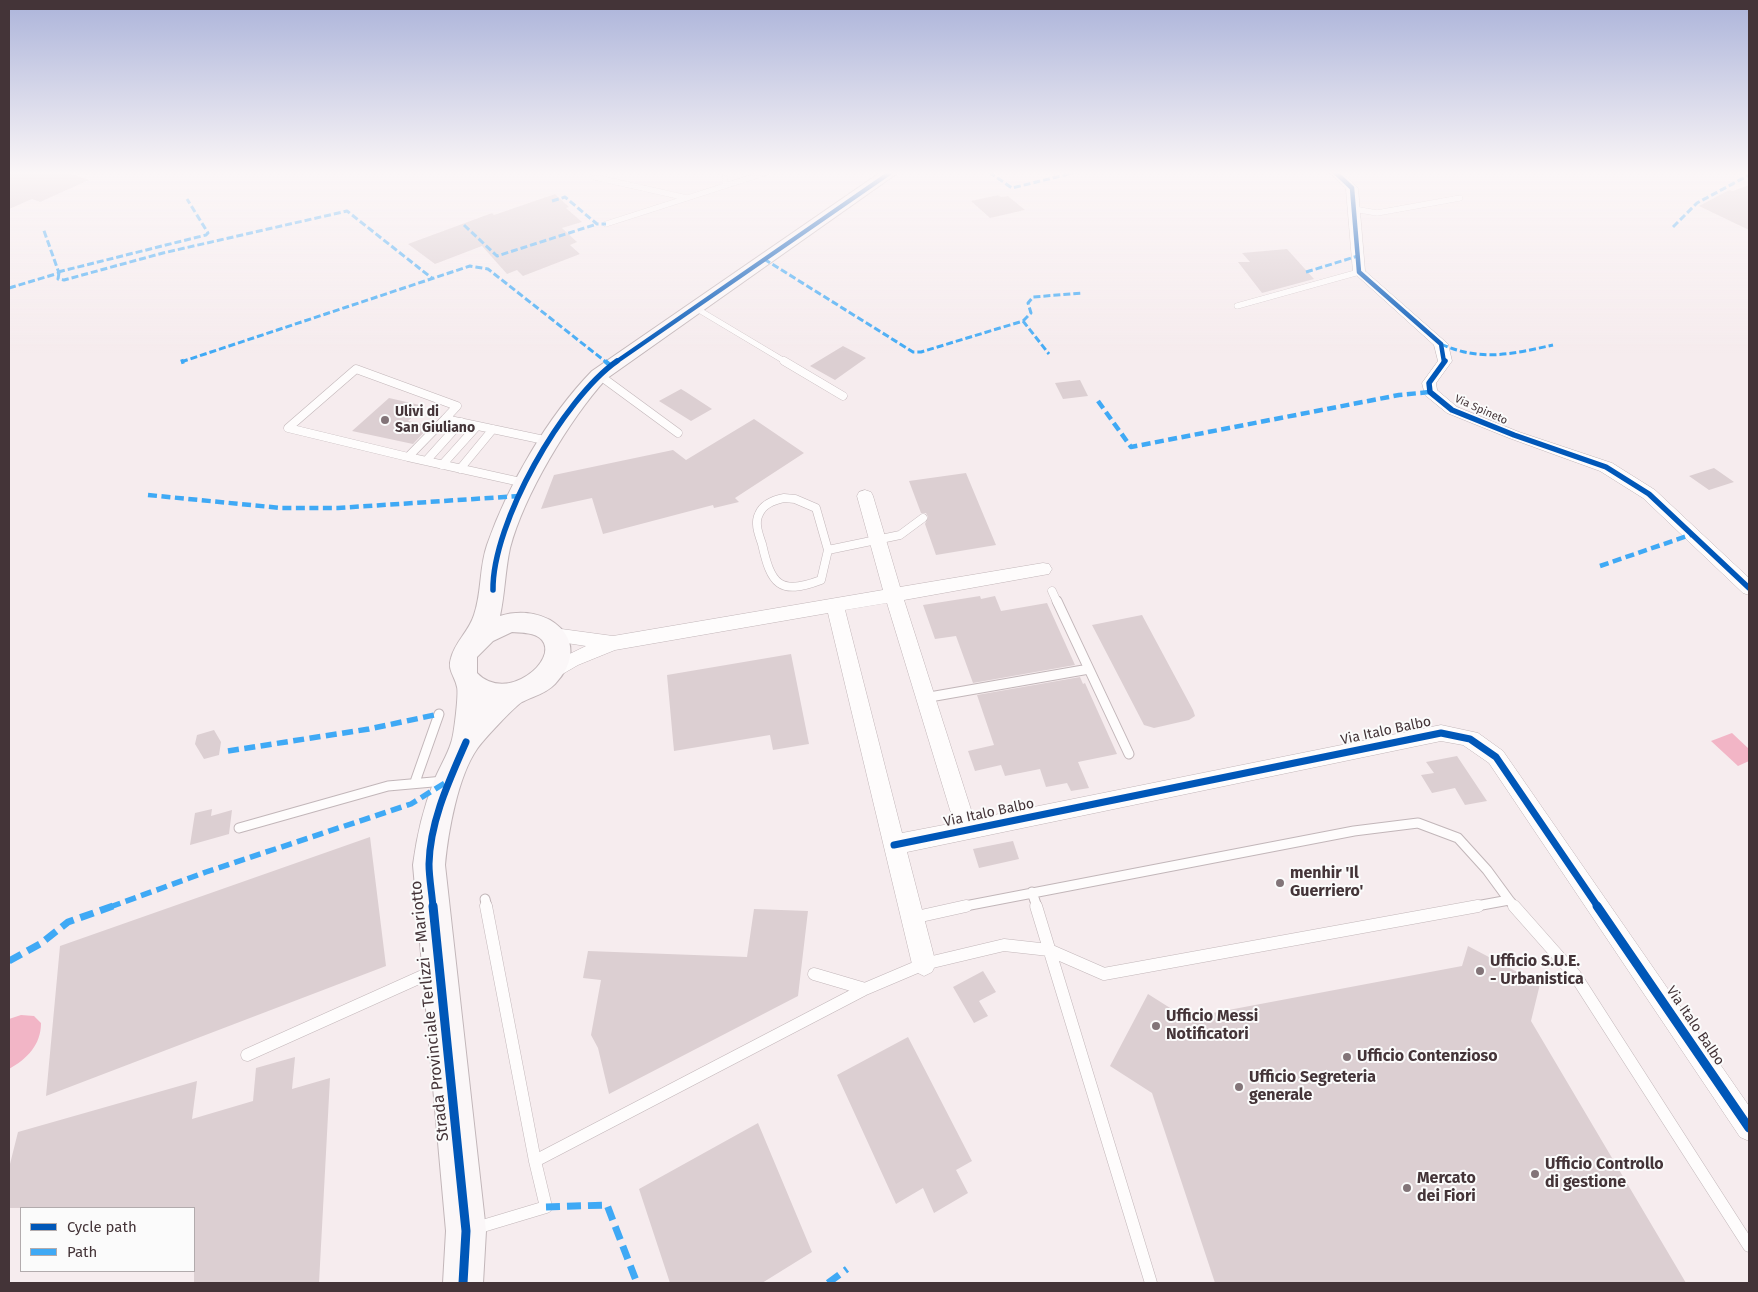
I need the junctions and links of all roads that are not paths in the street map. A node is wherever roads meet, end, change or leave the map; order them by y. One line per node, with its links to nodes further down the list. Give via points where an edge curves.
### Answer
1 (803, 232): 5 (main road, Strada Provinciale Terlizzi - Mariotto)
2 (1356, 232): 3 (street)
3 (1359, 272): 4 (lane); 24 (street, Via Spineto, via 1442,344 1445,361 1429,382 1430,392 1452,410 1613,471 1649,494)
4 (1236, 306)
5 (694, 307): 6 (main road, Strada Provinciale Terlizzi - Mariotto); 7 (lane)
6 (599, 376): 12 (lane); 13 (main road, Strada Provinciale Terlizzi - Mariotto, via 583,392)
7 (843, 396)
8 (445, 419): 9 (lane); 14 (lane); 14 (lane, via 457,406 356,369 288,428)
9 (461, 422): 10 (lane); 15 (lane)
10 (477, 426): 11 (lane); 16 (lane)
11 (494, 429): 13 (lane); 17 (lane)
12 (678, 433)
13 (550, 442): 18 (main road, Strada Provinciale Terlizzi - Mariotto)
14 (408, 457): 15 (lane)
15 (426, 461): 16 (lane)
16 (442, 465): 17 (lane)
17 (460, 469): 18 (lane)
18 (526, 484): 25 (main road, Strada Provinciale Terlizzi - Mariotto, via 499,546 492,575)
19 (865, 496): 21 (street, Via Italo Balbo)
20 (922, 518): 21 (lane, via 900,535)
21 (878, 539): 22 (lane); 27 (street, Via Italo Balbo)
22 (828, 550): 22 (lane, via 821,580 803,588 783,586 771,579 757,518 763,507 779,499 793,498 816,508)
23 (1043, 569): 27 (street)
24 (1749, 588)
25 (493, 590): 29 (main road); 31 (main road, Strada Provinciale Terlizzi - Mariotto, via 487,616)
26 (1052, 591): 33 (lane)
27 (895, 595): 28 (street); 37 (street, Via Italo Balbo)
28 (835, 606): 32 (street); 45 (street)
29 (526, 622): 30 (main road, via 539,624); 31 (main road, via 498,626)
30 (554, 635): 32 (street); 34 (main road, via 559,648)
31 (474, 641): 35 (main road, Strada Provinciale Terlizzi - Mariotto, via 463,664 464,676)
32 (613, 642): 34 (street)
33 (1089, 669): 37 (lane); 40 (lane)
34 (552, 671): 36 (main road, Strada Provinciale Terlizzi - Mariotto, via 527,690)
35 (471, 685): 36 (main road, Strada Provinciale Terlizzi - Mariotto, via 482,692); 39 (main road, Strada Provinciale Terlizzi - Mariotto)
36 (512, 694): 39 (main road, Strada Provinciale Terlizzi - Mariotto)
37 (924, 698): 44 (street, Via Italo Balbo)
38 (439, 714): 42 (lane)
39 (466, 742): 41 (main road, Strada Provinciale Terlizzi - Mariotto)
40 (1130, 754)
41 (449, 780): 42 (lane); 52 (main road, Strada Provinciale Terlizzi - Mariotto, via 433,828 429,865)
42 (415, 782): 43 (lane, via 388,786)
43 (239, 828)
44 (967, 830): 45 (street, Via Italo Balbo); 56 (street, Via Italo Balbo, via 1441,733 1462,734 1480,743 1496,757)
45 (894, 845): 49 (street)
46 (1032, 892): 48 (lane, via 1354,831 1418,823 1458,838); 49 (lane); 50 (lane)
47 (485, 899): 57 (lane)
48 (1509, 900): 50 (lane, via 1104,974); 59 (lane, via 1575,975)
49 (911, 918): 51 (street)
50 (1049, 950): 51 (lane, via 1004,945); 61 (lane)
51 (924, 964): 54 (lane)
52 (438, 969): 55 (lane); 58 (main road, Strada Provinciale Terlizzi - Mariotto)
53 (814, 974): 54 (lane)
54 (865, 989): 57 (lane)
55 (247, 1055)
56 (1749, 1128)
57 (534, 1161): 58 (lane, via 546,1207)
58 (466, 1232): 60 (main road, Strada Provinciale Terlizzi - Mariotto)
59 (1749, 1246)
60 (463, 1283)
61 (1151, 1283)

